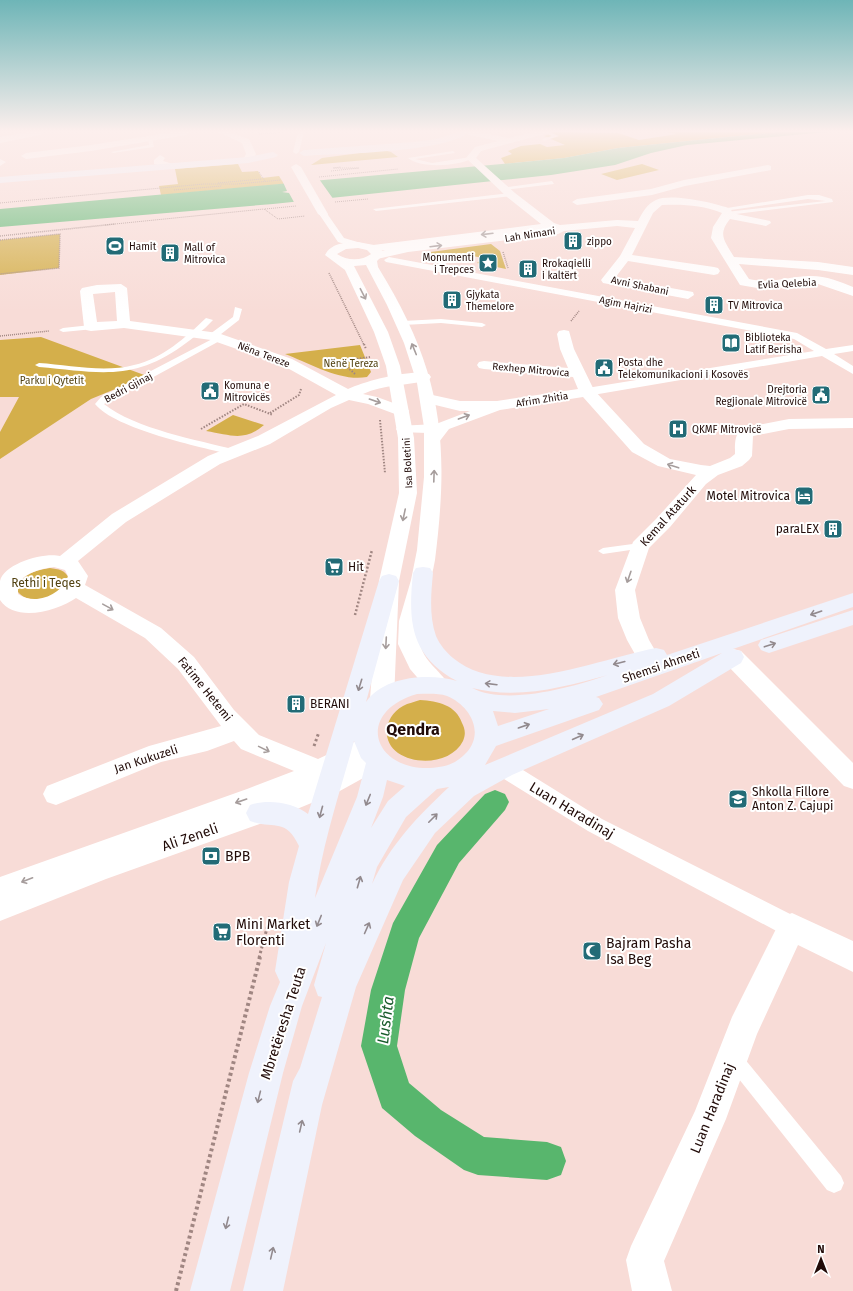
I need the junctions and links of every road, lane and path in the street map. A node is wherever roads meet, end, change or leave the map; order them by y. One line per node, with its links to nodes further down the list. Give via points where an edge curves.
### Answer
1 (115, 192): 10 (path)
2 (307, 192): 15 (street)
3 (498, 192): 13 (lane)
4 (509, 192): 19 (street)
5 (650, 192): 9 (street)
6 (652, 192): 7 (street)
7 (663, 201): 14 (street, via 686,200); 18 (street, Avni Shabani, via 654,205)
8 (335, 202): 13 (path, via 370,199)
9 (577, 202)
10 (0, 203)
11 (296, 206): 12 (path)
12 (264, 209): 16 (path, via 278,219); 20 (path)
13 (376, 209)
14 (726, 212): 14 (lane, via 808,197 830,200 830,202); 17 (street); 26 (street, Evlia Qelebia, via 718,227 717,238)
15 (323, 214): 23 (street, Isa Boletini)
16 (305, 216)
17 (766, 223)
18 (642, 225): 19 (street, via 617,223); 25 (street, Avni Shabani)
19 (555, 227): 21 (street, Lah Nimani, via 558,231); 24 (street, Lah Nimani, one-way to 24)
20 (0, 236)
21 (490, 239): 24 (street, Lah Nimani, one-way to 21); 30 (path, via 505,253 508,268)
22 (0, 240): 29 (path, via 60,234 59,268)
23 (341, 250): 24 (street, via 358,245); 24 (street, via 358,262); 58 (street, Isa Boletini, one-way to 58, via 381,332)
24 (379, 255): 30 (street, Agim Hajrizi); 36 (street, via 372,267)
25 (625, 257): 28 (street); 32 (street, Avni Shabani, via 607,280)
26 (732, 260): 27 (street, Evlia Qelebia); 31 (street, Evlia Qelebia, via 744,282 776,285 818,280)
27 (853, 271)
28 (714, 272)
29 (0, 274)
30 (505, 281): 33 (street, Agim Hajrizi)
31 (853, 292)
32 (688, 295)
33 (588, 297): 42 (path); 47 (street, Agim Hajrizi, via 797,336)
34 (238, 309): 44 (lane, via 236,318)
35 (209, 320): 41 (lane)
36 (404, 323): 38 (lane); 56 (street, one-way to 36)
37 (124, 324): 39 (street, Nëna Tereze); 39 (street, via 121,288 97,288 86,291); 41 (street, Nëna Tereze)
38 (482, 325)
39 (91, 327): 40 (lane)
40 (63, 330): 43 (path)
41 (194, 334): 44 (street, Nëna Tereze); 50 (lane, via 164,354 134,368 102,369)
42 (564, 334): 49 (street, Kemal Ataturk)
43 (0, 336)
44 (217, 337): 61 (street, Nëna Tereze, via 286,362); 71 (lane, Bedri Gjinaj, via 99,404 113,414 164,434)
45 (853, 348): 47 (street)
46 (500, 352): 49 (street, Rexhep Mitrovica)
47 (826, 353): 54 (street, Agim Hajrizi); 60 (street)
48 (370, 357): 51 (path, via 350,360)
49 (572, 359): 55 (street, Kemal Ataturk)
50 (39, 365)
51 (345, 365): 53 (path); 57 (path)
52 (484, 365): 55 (street, Rexhep Mitrovica)
53 (329, 366)
54 (853, 371)
55 (578, 373): 60 (street, Kemal Ataturk)
56 (424, 377): 58 (street); 62 (street)
57 (360, 378)
58 (396, 380): 61 (street, via 364,387); 64 (street, Isa Boletini)
59 (301, 389): 65 (path, via 299,395)
60 (587, 392): 63 (street, Afrim Zhitia); 72 (street, Kemal Ataturk, one-way to 60, via 673,467 648,455 638,448)
61 (347, 395): 64 (street, one-way to 64, via 372,400); 66 (street)
62 (428, 399): 63 (street, Afrim Zhitia, via 463,407); 70 (street)
63 (497, 406): 70 (street, Afrim Zhitia, one-way to 63, via 443,426)
64 (401, 411): 68 (street, Isa Boletini)
65 (270, 414): 66 (path); 69 (path, via 244,404)
66 (294, 423): 71 (street, via 264,440)
67 (853, 423): 72 (street, Kemal Ataturk, via 789,424 747,432 744,436 743,456 736,462)
68 (404, 429): 70 (street); 78 (street, Isa Boletini, one-way to 78, via 408,494)
69 (200, 430)
70 (433, 433): 77 (street, one-way to 70, via 434,482)
71 (233, 452): 75 (street, via 214,460 119,518)
72 (712, 471): 73 (street, Kemal Ataturk, via 700,480)
73 (640, 546): 74 (lane); 84 (street, Kemal Ataturk, one-way to 84, via 624,590 630,623)
74 (602, 551)
75 (64, 563): 76 (street, via 55,561); 79 (street, via 72,566 78,576)
76 (8, 571): 80 (street, via 9,581)
77 (423, 573): 84 (main road, one-way to 77, via 530,685 501,685 470,679 444,663 427,643 420,606); 85 (street, via 408,627 408,638 418,662)
78 (389, 581): 87 (street, Isa Boletini, one-way to 87); 92 (main road, one-way to 92)
79 (74, 588): 80 (street, via 55,601 31,606 20,605); 88 (street, Fatime Hetemi, one-way to 88, via 153,633 186,663)
80 (3, 595)
81 (853, 600): 83 (main road, Shemsi Ahmeti, one-way to 83)
82 (853, 617): 83 (main road, Shemsi Ahmeti, one-way to 82)
83 (723, 653): 84 (main road); 86 (main road, Shemsi Ahmeti, via 530,705 486,702); 89 (main road, Shemsi Ahmeti, one-way to 83); 91 (main road, one-way to 83, via 661,700); 93 (street)
84 (648, 657)
85 (437, 685): 86 (main road); 87 (main road, via 417,685 398,690)
86 (464, 695): 89 (main road, via 478,707 486,722)
87 (382, 699): 90 (main road, via 372,710 366,724)
88 (239, 730): 92 (street, Fatime Hetemi, one-way to 92, via 250,742 270,752); 95 (street, Jan Kukuzeli, via 158,754)
89 (488, 739): 94 (main road, via 481,754 468,768 450,777)
90 (374, 756): 92 (street, Ali Zeneli); 94 (main road, via 393,773); 102 (main road, Mbretëresha Teuta, one-way to 102, via 370,797)
91 (503, 768): 100 (street, Luan Haradinaj, via 595,825); 104 (main road, one-way to 91, via 341,986 392,872 426,825 441,810 465,788)
92 (328, 772): 96 (street, Ali Zeneli); 97 (main road, one-way to 97); 98 (street, Ali Zeneli, one-way to 98, via 301,779)
93 (853, 779)
94 (429, 780): 104 (main road, one-way to 94, via 329,986 364,864 397,809)
95 (56, 794)
96 (259, 813): 97 (main road, via 282,814 296,818); 99 (street, Ali Zeneli, via 100,869)
97 (312, 845): 102 (main road, via 303,882)
98 (0, 890)
99 (0, 908)
100 (792, 927): 101 (street, Luan Haradinaj); 103 (street, Luan Haradinaj, via 743,1028)
101 (853, 957)
102 (286, 1006): 106 (main road, Mbretëresha Teuta, one-way to 106, via 266,1073)
103 (732, 1057): 105 (lane); 108 (street, Luan Haradinaj, via 709,1119 645,1260)
104 (308, 1097): 107 (main road, one-way to 104)
105 (834, 1183)
106 (210, 1291)
107 (263, 1291)
108 (652, 1291)

